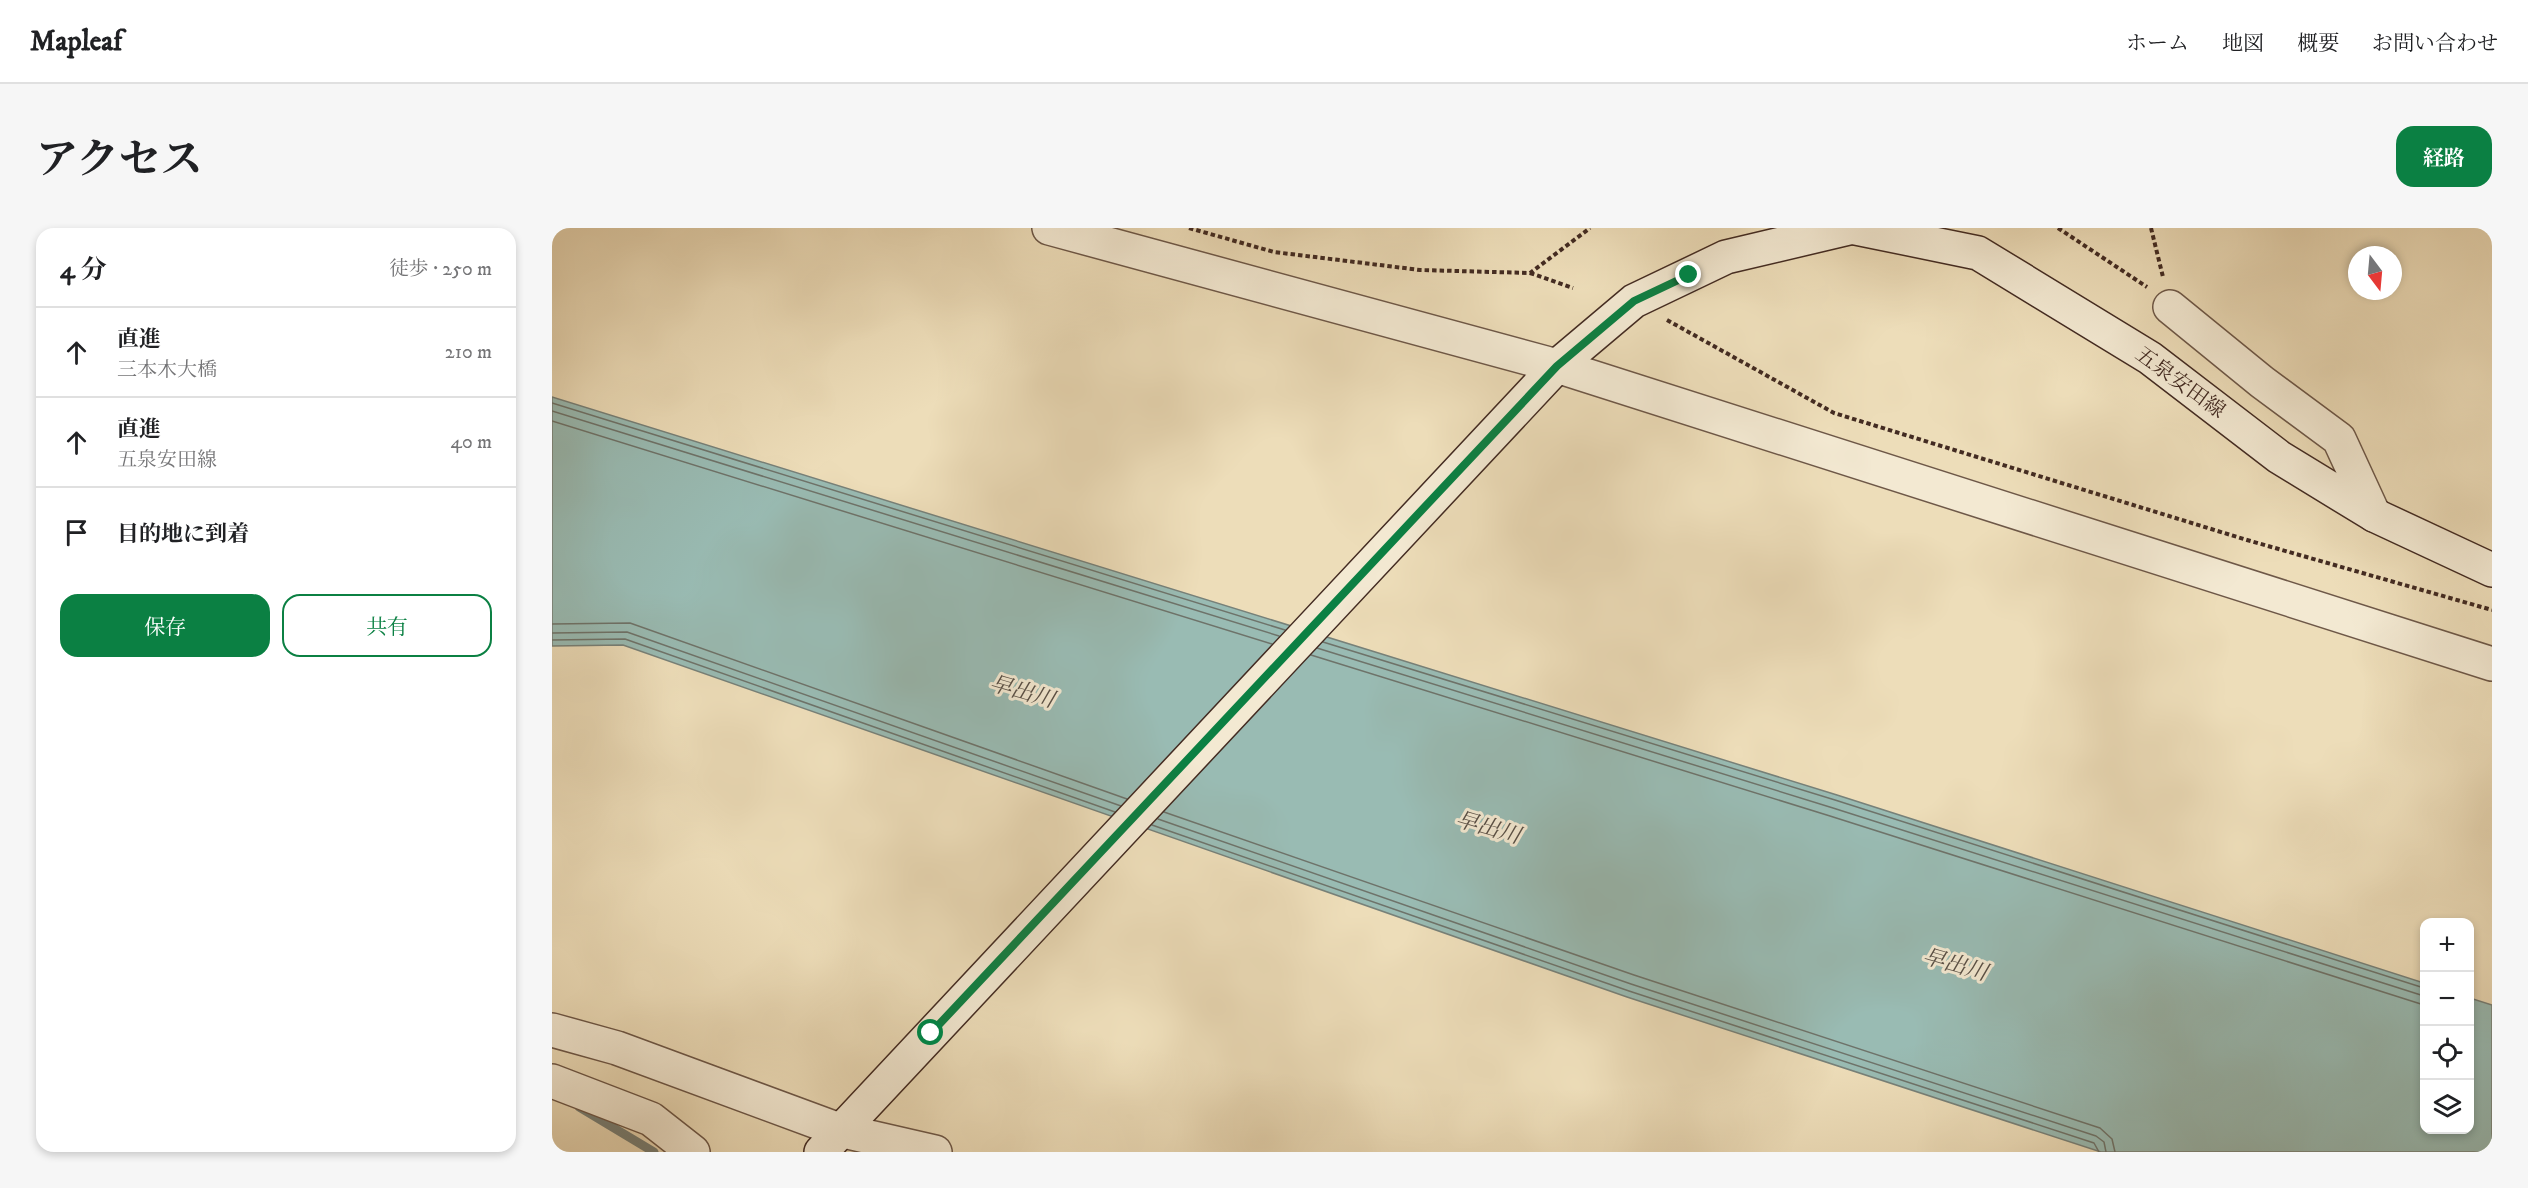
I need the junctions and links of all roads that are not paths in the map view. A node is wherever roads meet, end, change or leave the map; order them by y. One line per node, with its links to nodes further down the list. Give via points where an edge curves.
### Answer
1 (1049, 228): 5 (street)
2 (1849, 228): 5 (street, via 1725,258 1654,291 1634,301)
3 (1856, 228): 6 (street, 五泉安田線, via 1978,253 2150,358 2279,457)
4 (2170, 307): 6 (street, via 2339,439)
5 (1551, 373): 8 (street); 11 (street)
6 (2374, 514): 7 (street, 五泉安田線)
7 (2492, 570)
8 (2492, 664)
9 (552, 1030): 11 (street, via 617,1048)
10 (552, 1081): 12 (street, via 651,1119)
11 (837, 1134): 13 (street)
12 (693, 1152)
13 (935, 1152)

